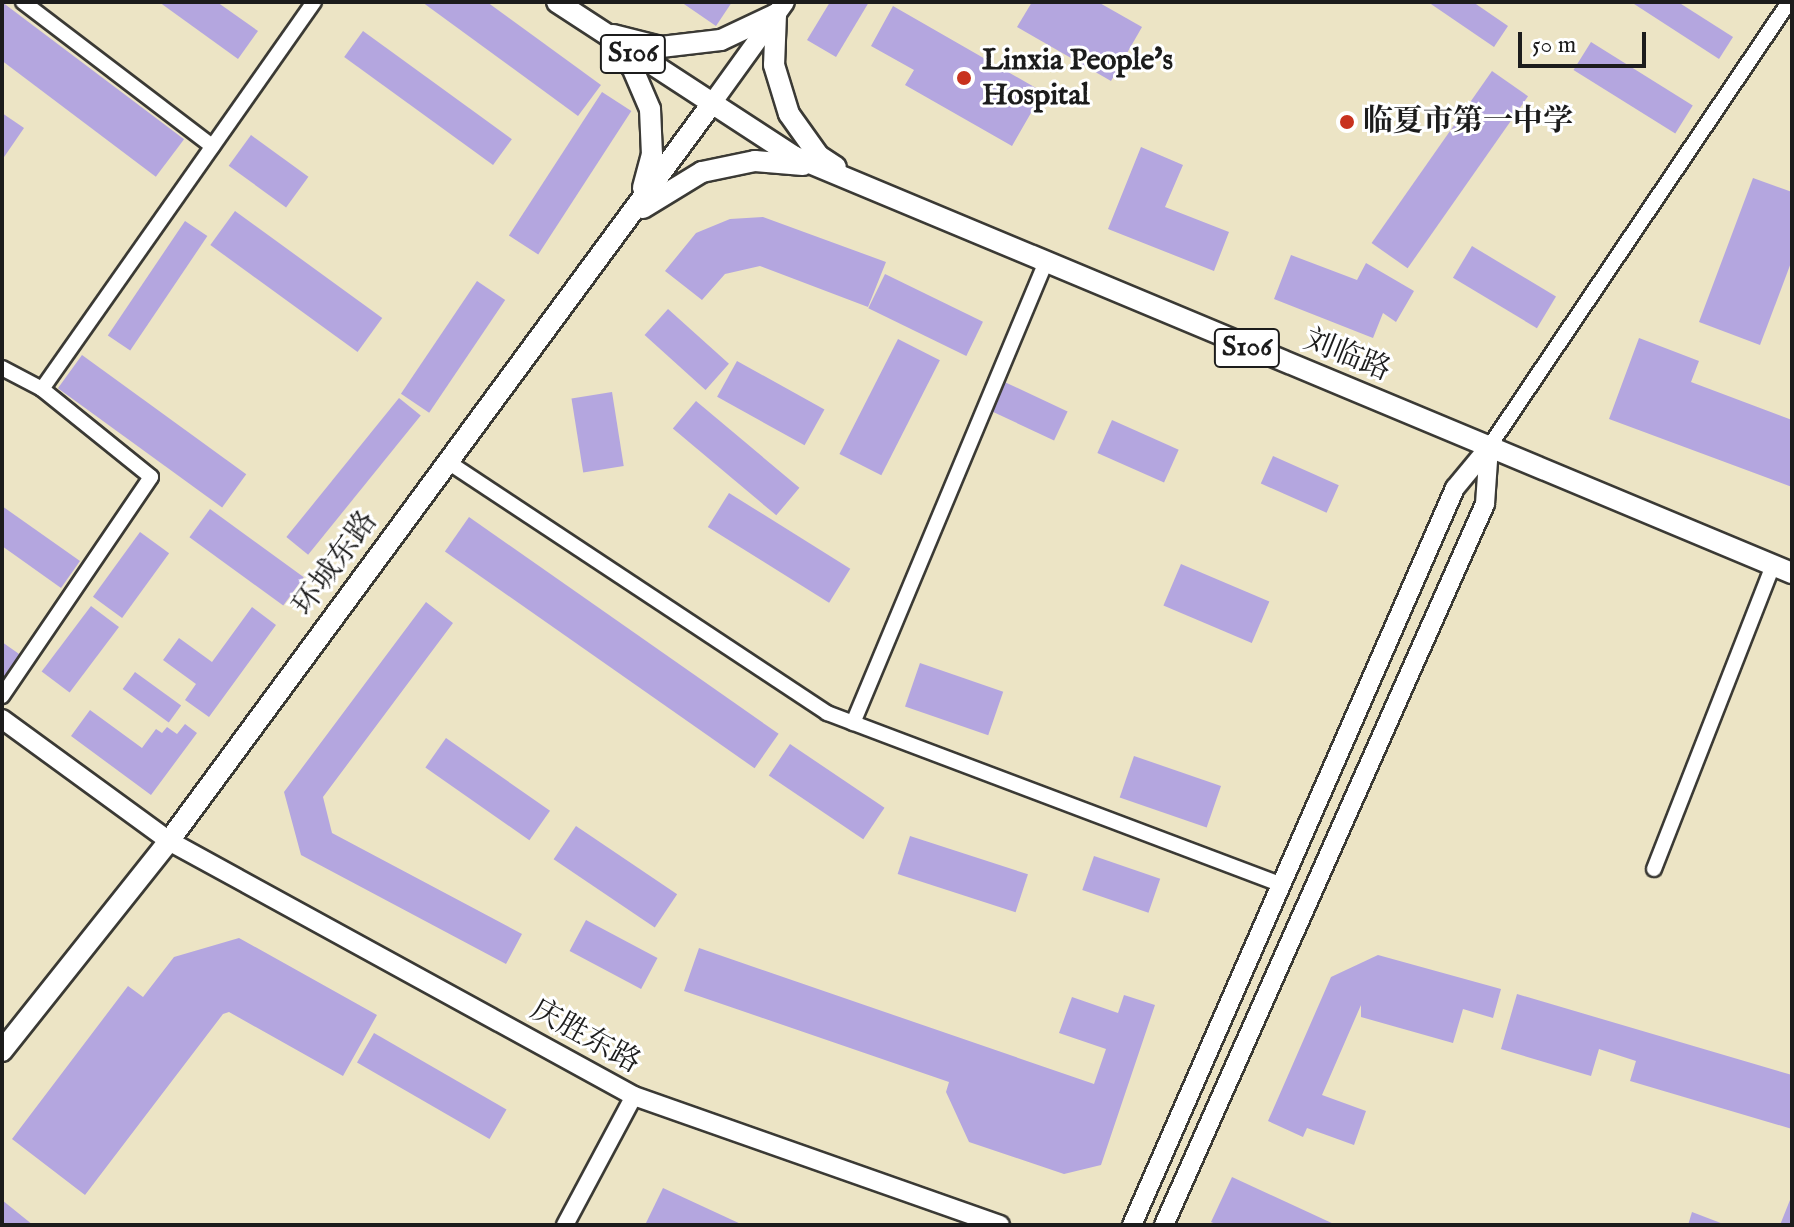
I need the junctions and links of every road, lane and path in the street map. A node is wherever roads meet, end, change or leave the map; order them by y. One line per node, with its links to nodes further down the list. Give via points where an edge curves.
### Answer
1 (23, 2): 8 (street)
2 (314, 2): 8 (street)
3 (557, 2): 6 (main road, S106)
4 (1789, 2): 14 (street)
5 (780, 8): 6 (main road, via 721,40 661,47); 7 (main road); 9 (main road, via 774,65 789,114 819,156)
6 (602, 33): 7 (main road, S106); 10 (main road, via 632,67 650,109 652,154 640,198)
7 (710, 106): 9 (main road, 刘临路 / S106, via 793,156); 10 (main road, 环城东路)
8 (212, 146): 13 (street)
9 (861, 185): 10 (main road, via 810,166 755,161 702,172 654,198); 11 (main road, 刘临路 / S106)
10 (614, 236): 15 (main road, 环城东路)
11 (1045, 263): 14 (main road, 刘临路 / S106); 19 (street)
12 (2, 368): 13 (street)
13 (42, 389): 17 (street, via 151,477)
14 (1489, 447): 16 (main road, 刘临路 / S106); 22 (main road, via 1455,488); 28 (main road, via 1485,504)
15 (448, 462): 19 (street, via 827,713); 20 (main road, 环城东路)
16 (1783, 570): 21 (street)
17 (2, 696)
18 (2, 719): 20 (main road, 庆胜东路)
19 (853, 723): 22 (street)
20 (169, 841): 23 (main road, 环城东路); 24 (main road, 庆胜东路)
21 (1654, 869)
22 (1281, 885): 27 (main road)
23 (2, 1051)
24 (634, 1096): 25 (street); 26 (main road, 庆胜东路)
25 (565, 1225)
26 (1000, 1225)
27 (1132, 1225)
28 (1164, 1225)

